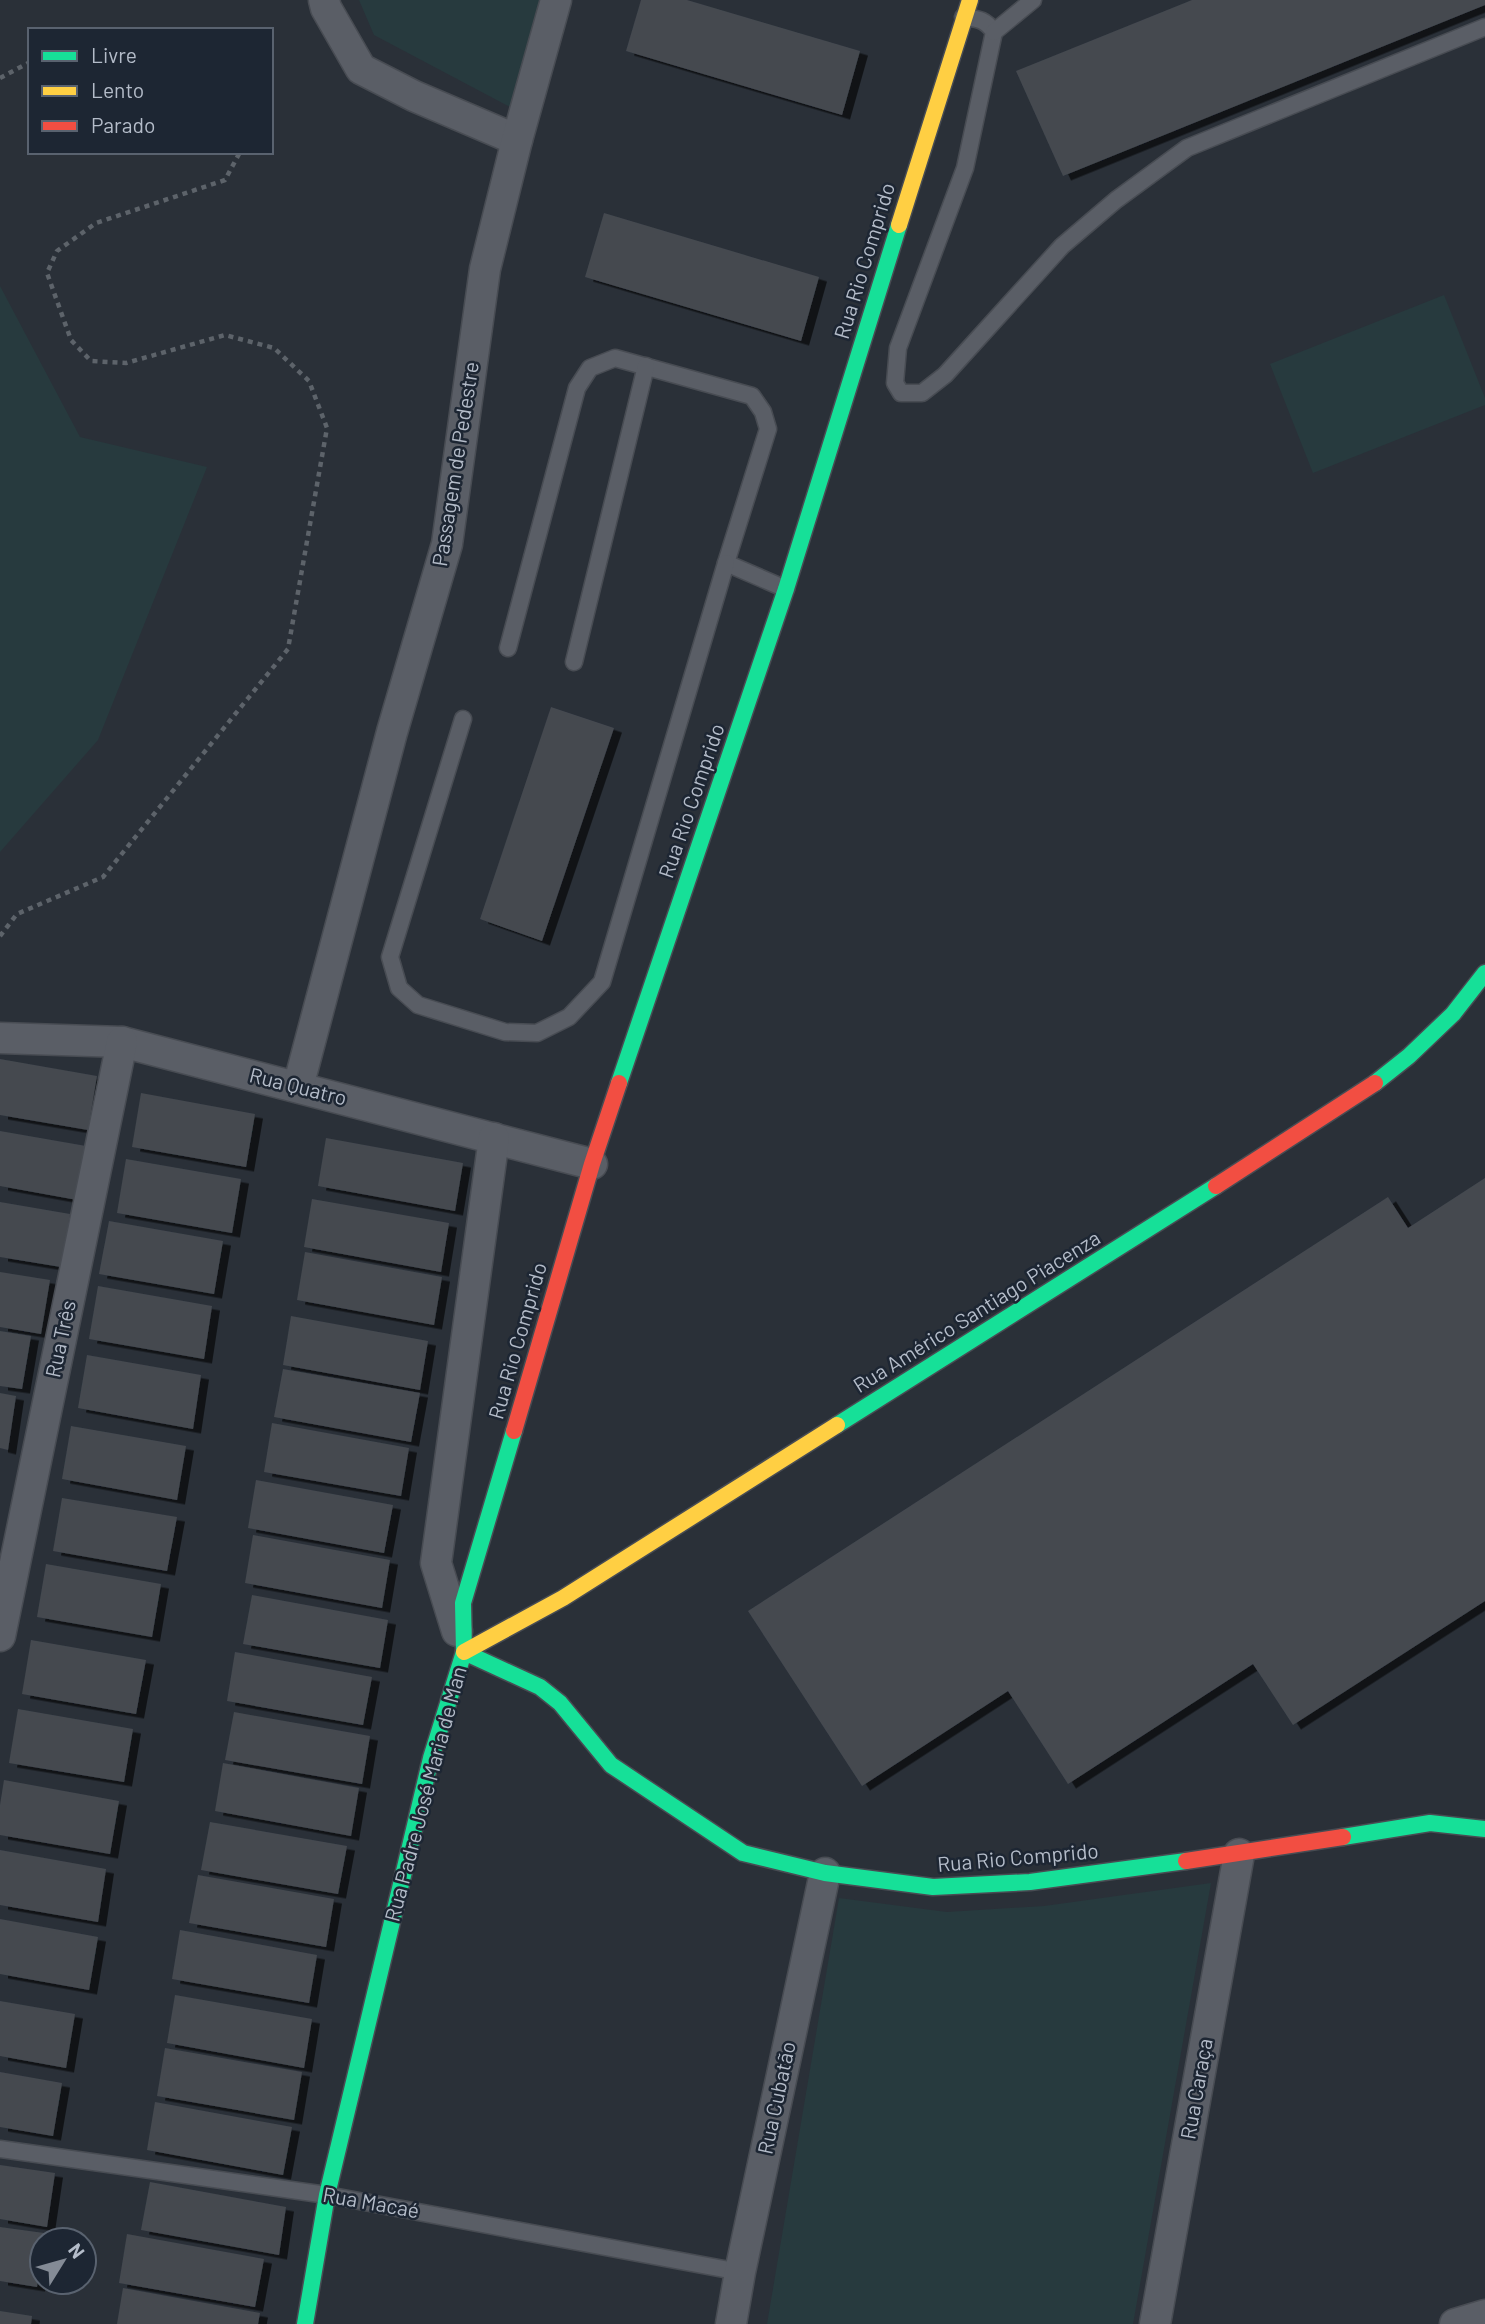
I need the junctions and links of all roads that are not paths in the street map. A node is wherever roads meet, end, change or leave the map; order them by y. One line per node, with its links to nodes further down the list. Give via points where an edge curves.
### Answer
1 (324, 0): 8 (street, via 361,69)
2 (556, 0): 8 (street, Passagem de Pedestre)
3 (970, 0): 5 (street, Rua Rio Comprido)
4 (1033, 0): 7 (lane)
5 (963, 18): 7 (lane, via 982,19); 11 (street, Rua Rio Comprido)
6 (1485, 27): 7 (lane, via 1187,148 1062,246 945,375 922,393 901,393 895,383 898,348 965,168)
7 (994, 32)
8 (517, 139): 18 (street, Passagem de Pedestre, via 485,269 447,544)
9 (646, 366): 10 (lane, via 752,396 764,412 768,429); 12 (lane, via 615,358 590,368 577,388); 13 (lane)
10 (726, 563): 11 (lane); 14 (lane, via 602,982 569,1017 537,1033 505,1031 418,1005 399,988 390,957)
11 (786, 589): 20 (street, Rua Rio Comprido)
12 (508, 648)
13 (574, 662)
14 (463, 719)
15 (1485, 972): 22 (street, Rua Américo Santiago Piacenza, via 1454,1014 1361,1094 563,1598)
16 (0, 1038): 17 (street, Rua Quatro)
17 (122, 1042): 18 (street, Rua Quatro); 21 (street, Rua Três)
18 (298, 1087): 19 (street, Rua Quatro)
19 (494, 1138): 20 (street, Rua Quatro); 22 (street, Rua Padre José Maria de Man, via 436,1563)
20 (592, 1164): 22 (street, Rua Rio Comprido, via 463,1604)
21 (0, 1636)
22 (464, 1652): 25 (street, Rua Rio Comprido, via 540,1687 560,1703 611,1765 743,1853); 27 (street, Rua Padre José Maria de Man, via 431,1758)
23 (1485, 1829): 24 (street, Rua Rio Comprido, via 1430,1823)
24 (1239, 1854): 25 (street, Rua Rio Comprido, via 1030,1882 933,1887); 32 (street, Rua Caraça)
25 (825, 1873): 28 (street, Rua Cubatão)
26 (0, 2149): 27 (lane, Rua Macaé)
27 (327, 2194): 28 (lane, Rua Macaé); 30 (street, Rua Padre José Maria de Man)
28 (740, 2272): 31 (street, Rua Cubatão)
29 (1485, 2315): 33 (street)
30 (305, 2324)
31 (731, 2324)
32 (1155, 2324)
33 (1455, 2324)

